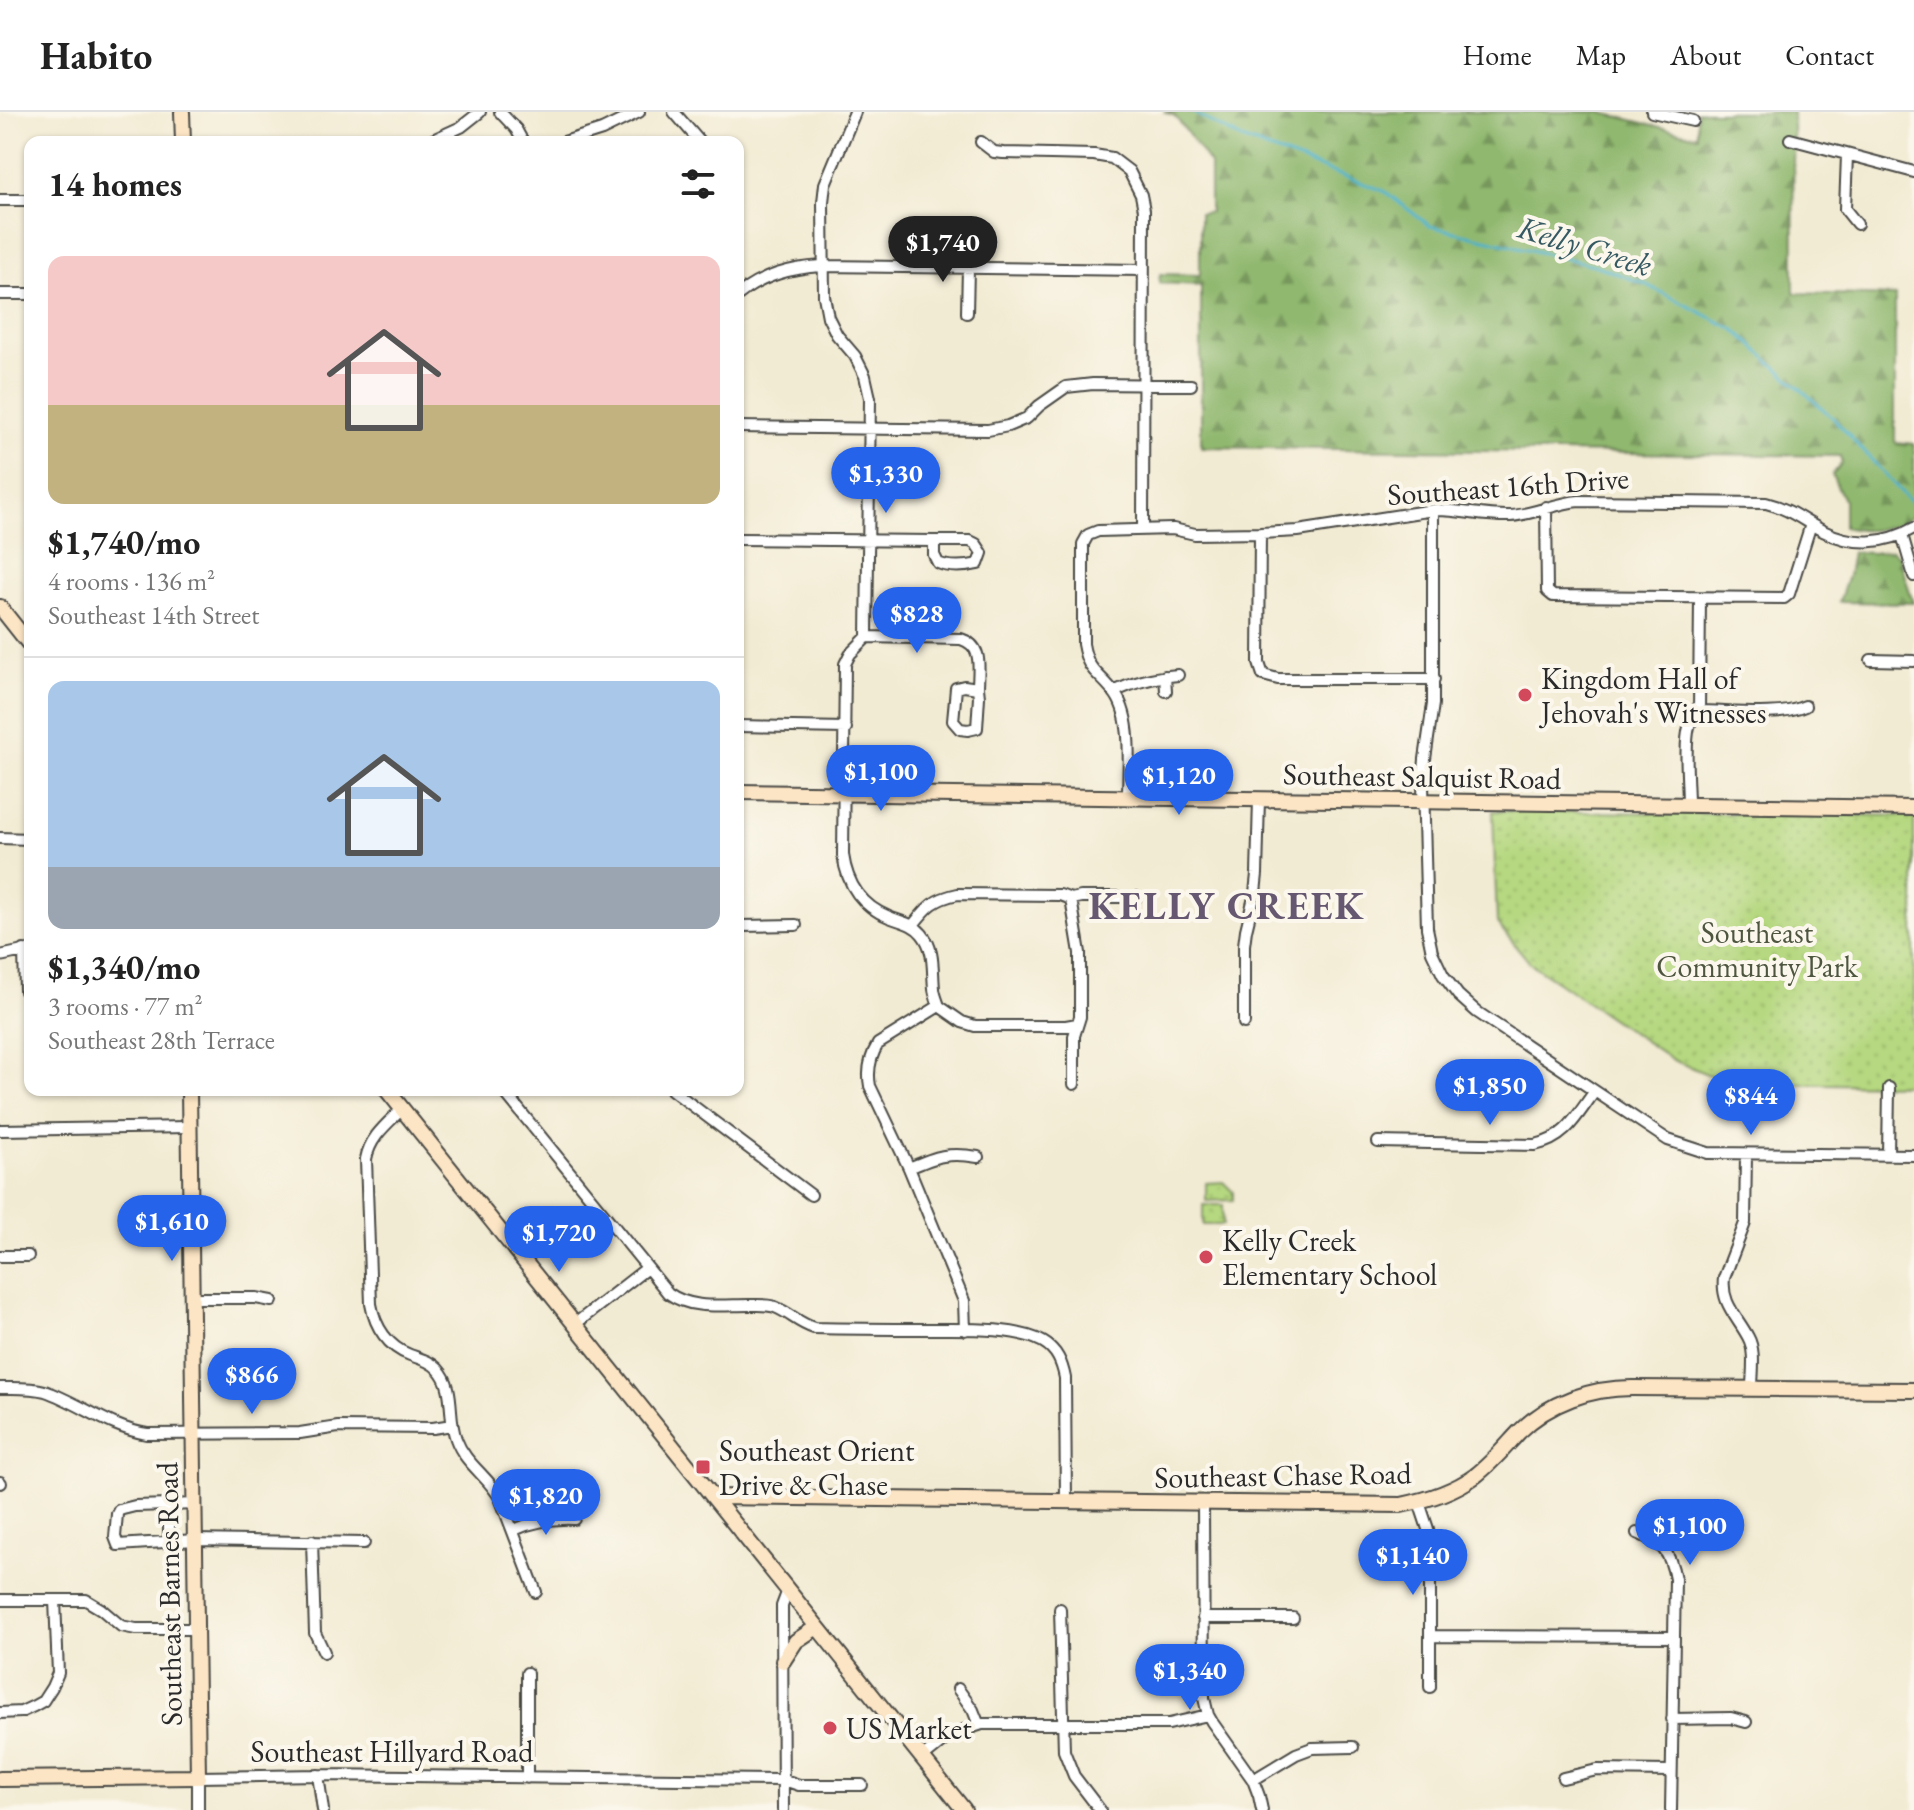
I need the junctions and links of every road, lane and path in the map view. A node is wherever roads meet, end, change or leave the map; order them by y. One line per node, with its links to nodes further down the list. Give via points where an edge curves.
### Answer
1 (182, 112): 9 (street)
2 (480, 112): 10 (street)
3 (500, 112): 11 (street)
4 (639, 112): 12 (street)
5 (674, 112): 13 (street)
6 (855, 112): 21 (street, via 825,184)
7 (1652, 112): 8 (street)
8 (1693, 121)
9 (183, 136)
10 (441, 136)
11 (520, 136)
12 (583, 136)
13 (695, 136)
14 (1790, 139): 16 (street)
15 (981, 142): 23 (street, via 994,152 1112,158 1129,171 1144,210)
16 (1847, 155): 17 (street); 20 (street, via 1845,209)
17 (1914, 172)
18 (0, 200): 19 (street)
19 (24, 200)
20 (1857, 224)
21 (822, 266): 22 (street); 24 (street, via 778,273); 31 (street, via 828,317 865,376)
22 (968, 268): 23 (street); 27 (street)
23 (1143, 270): 28 (street)
24 (744, 291)
25 (0, 294): 26 (street)
26 (24, 294)
27 (967, 313)
28 (1144, 385): 29 (street); 31 (street, via 1066,387 1027,418 988,430); 36 (street)
29 (1191, 385)
30 (744, 427): 31 (street)
31 (870, 429): 40 (street)
32 (1546, 507): 33 (street, Southeast 16th Drive, via 1507,516); 34 (street, Southeast 16th Drive, via 1579,501 1766,503); 43 (street, via 1547,591 1553,596)
33 (1433, 510): 37 (street, Southeast 16th Drive); 51 (street)
34 (1811, 524): 38 (street, Southeast 16th Drive, via 1852,541); 43 (street, via 1787,597)
35 (1914, 528): 38 (street, Southeast 16th Drive)
36 (1143, 529): 37 (street, Southeast 16th Drive); 54 (street, Southeast 16th Drive, via 1098,531 1083,544 1086,659)
37 (1260, 533): 51 (street, via 1263,675)
38 (1902, 535): 42 (street)
39 (744, 539): 40 (street)
40 (869, 541): 41 (street); 46 (street)
41 (934, 541): 41 (street, via 934,555 943,566 978,564 982,553 976,544)
42 (1914, 576)
43 (1700, 598): 56 (street)
44 (0, 607): 45 (street)
45 (24, 637)
46 (867, 637): 52 (street, via 971,642 978,656); 58 (street, via 845,664)
47 (1871, 660): 48 (street)
48 (1914, 661)
49 (1178, 675): 50 (street)
50 (1165, 676): 53 (street); 54 (street)
51 (1434, 679): 63 (street)
52 (978, 688)
53 (1166, 691)
54 (1114, 692): 61 (street, via 1128,726)
55 (1805, 706): 56 (street, via 1781,712)
56 (1699, 711): 64 (street, via 1687,736)
57 (744, 726): 58 (street)
58 (846, 728): 60 (street)
59 (744, 792): 60 (street, Southeast Salquist Road)
60 (845, 794): 61 (street, Southeast Salquist Road); 71 (street, via 843,855 854,890 874,910)
61 (1128, 797): 62 (street, Southeast Salquist Road)
62 (1259, 799): 63 (street, Southeast Salquist Road); 76 (street, via 1257,874 1244,945)
63 (1424, 802): 64 (street, Southeast Salquist Road); 80 (street, via 1427,928 1443,975 1477,1012)
64 (1688, 805): 65 (street, Southeast Salquist Road)
65 (1914, 808)
66 (0, 838): 67 (street)
67 (24, 839)
68 (1136, 897): 69 (street)
69 (1071, 899): 71 (street, via 958,894 929,906); 77 (street, via 1080,953)
70 (796, 925): 72 (street)
71 (913, 925): 75 (street, via 930,946)
72 (744, 926)
73 (24, 951): 74 (street)
74 (0, 956)
75 (939, 1006): 77 (street, via 975,1026); 93 (street, via 878,1044 869,1065 870,1086)
76 (1244, 1023)
77 (1077, 1024): 78 (street)
78 (1074, 1084)
79 (1889, 1088): 90 (street)
80 (1595, 1091): 88 (street, via 1566,1130 1535,1145); 89 (street, via 1668,1140 1708,1153)
81 (189, 1096): 86 (street, Southeast Barnes Road)
82 (392, 1096): 85 (street)
83 (508, 1096): 97 (street)
84 (680, 1096): 94 (street)
85 (402, 1109): 100 (street); 105 (street, via 373,1138 366,1159 371,1304 377,1326 391,1343 431,1363 446,1380)
86 (190, 1127): 87 (street); 98 (street, Southeast Barnes Road)
87 (0, 1130)
88 (1378, 1142)
89 (1746, 1154): 90 (street); 103 (street, via 1745,1223 1723,1288 1731,1312 1749,1337)
90 (1888, 1155): 91 (street)
91 (1914, 1155)
92 (978, 1157): 93 (street, via 944,1154)
93 (909, 1168): 101 (street, via 964,1301)
94 (811, 1195)
95 (0, 1256): 96 (street)
96 (28, 1256)
97 (647, 1268): 100 (street); 101 (street, via 668,1293 687,1304 775,1307 814,1328)
98 (192, 1298): 99 (street); 106 (street, Southeast Barnes Road)
99 (272, 1301)
100 (575, 1324): 107 (street)
101 (965, 1330): 108 (street, via 1030,1337 1058,1356 1065,1378)
102 (0, 1388): 106 (street, via 47,1392 135,1432)
103 (1752, 1389): 104 (street, Southeast Chase Road); 109 (street, Southeast Chase Road, via 1621,1388 1577,1396 1532,1420 1466,1482)
104 (1914, 1390)
105 (452, 1425): 106 (street); 114 (street, via 466,1458 495,1489)
106 (193, 1433): 111 (street, Southeast Barnes Road)
107 (714, 1497): 108 (street, Southeast Chase Road); 120 (street)
108 (1066, 1502): 110 (street, Southeast Chase Road)
109 (1419, 1502): 110 (street, Southeast Chase Road); 129 (street, via 1430,1542)
110 (1203, 1503): 125 (street)
111 (194, 1504): 112 (street); 116 (street, Southeast Barnes Road)
112 (169, 1505): 118 (street); 118 (street, via 119,1510 115,1537 118,1545)
113 (574, 1519): 114 (street, via 537,1521)
114 (514, 1530): 121 (street)
115 (1637, 1533): 130 (street, via 1656,1541 1673,1568)
116 (195, 1540): 117 (street); 118 (street); 128 (street, Southeast Barnes Road)
117 (312, 1541): 119 (street); 131 (street, via 315,1633)
118 (169, 1542)
119 (364, 1543)
120 (788, 1590): 127 (street); 132 (street, via 782,1606)
121 (536, 1592)
122 (0, 1600): 123 (street)
123 (55, 1600): 128 (street, via 86,1600 121,1626); 136 (street, via 58,1673 52,1687 34,1706)
124 (1060, 1609): 140 (street)
125 (1203, 1618): 126 (street); 137 (street)
126 (1293, 1618)
127 (817, 1627): 132 (street, via 796,1641); 143 (street)
128 (196, 1629): 146 (street, Southeast Barnes Road)
129 (1430, 1636): 130 (street); 134 (street)
130 (1674, 1637): 138 (street)
131 (324, 1652)
132 (783, 1661): 150 (street)
133 (527, 1673): 147 (street)
134 (1430, 1687)
135 (958, 1689): 141 (street)
136 (0, 1713)
137 (1208, 1715): 140 (street, via 1169,1724); 151 (street)
138 (1672, 1719): 139 (street); 144 (street)
139 (1746, 1722)
140 (1062, 1723): 141 (street); 157 (street, via 1068,1764)
141 (979, 1725): 143 (street, via 952,1734)
142 (1353, 1747): 151 (street, via 1312,1748)
143 (922, 1758): 156 (street)
144 (1670, 1771): 148 (street, via 1597,1770); 159 (street)
145 (318, 1775): 146 (street, Southeast Hillyard Road); 147 (street, Southeast Hillyard Road); 154 (street)
146 (198, 1777): 149 (street, Southeast Hillyard Road); 153 (street, Southeast Barnes Road)
147 (527, 1778): 150 (street, Southeast Hillyard Road)
148 (1563, 1778)
149 (0, 1779)
150 (784, 1780): 152 (street, Southeast Hillyard Road, via 799,1785); 155 (street)
151 (1253, 1780): 158 (street)
152 (862, 1785)
153 (198, 1810)
154 (323, 1810)
155 (783, 1810)
156 (964, 1810)
157 (1100, 1810)
158 (1262, 1810)
159 (1671, 1810)

